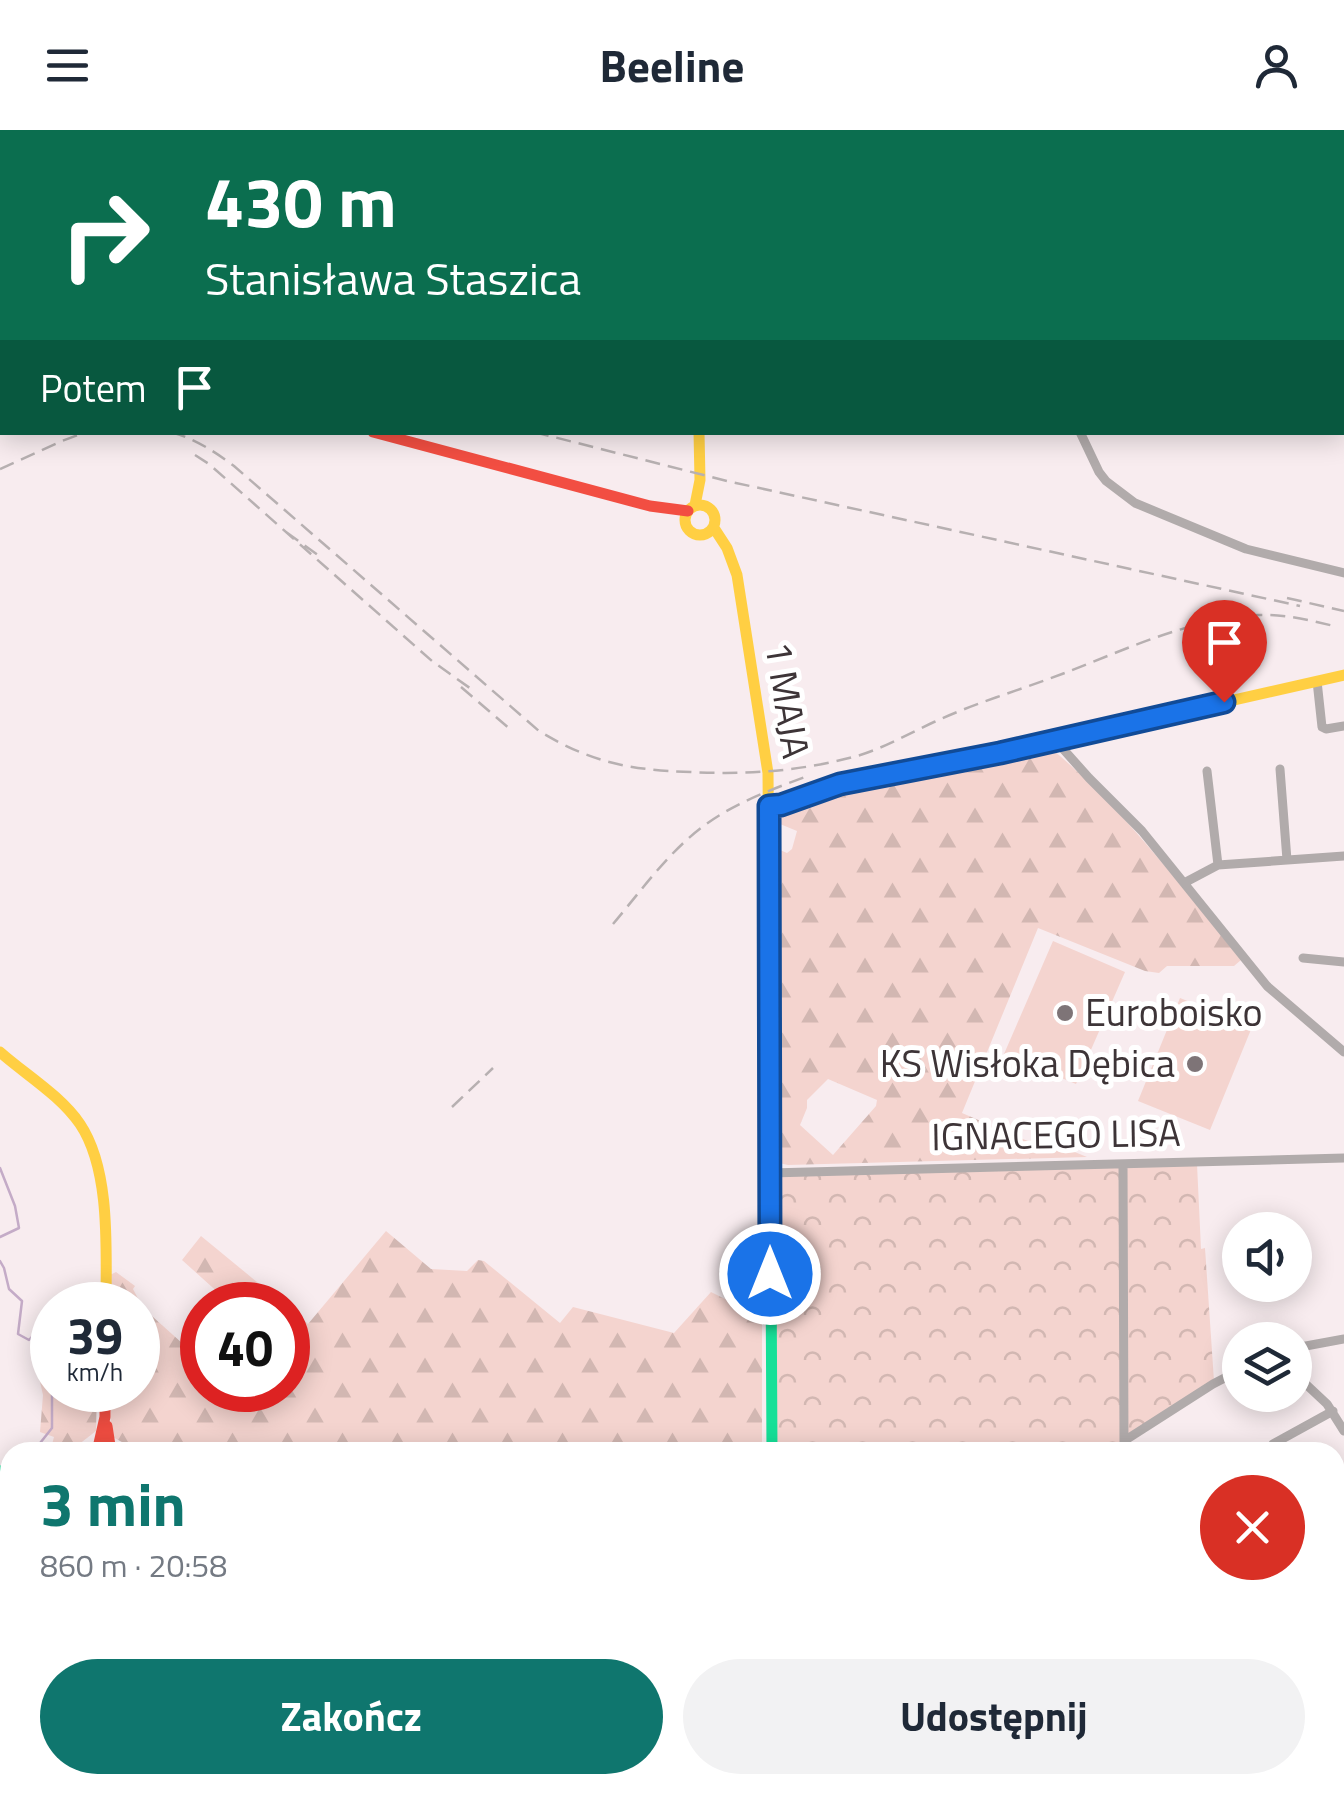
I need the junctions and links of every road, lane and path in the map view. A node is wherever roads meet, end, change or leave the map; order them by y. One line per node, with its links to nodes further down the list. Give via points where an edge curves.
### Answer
1 (384, 435): 4 (street, via 650,506)
2 (699, 435): 4 (street)
3 (1081, 435): 6 (street, via 1106,482 1135,502 1246,548)
4 (693, 511): 5 (street, via 692,533); 5 (street, via 712,510)
5 (710, 531): 13 (street, 1 MAJA, via 737,575)
6 (1344, 573)
7 (1344, 675): 8 (street)
8 (1317, 681): 9 (street, via 1322,726); 10 (street)
9 (1344, 726)
10 (1060, 740): 13 (street, via 840,784); 17 (street)
11 (1280, 769): 15 (street)
12 (1207, 771): 16 (street)
13 (769, 806): 24 (street, 1 MAJA)
14 (1344, 856): 15 (street)
15 (1287, 860): 16 (street)
16 (1218, 865): 17 (street)
17 (1184, 882): 21 (street, via 1267,986)
18 (1303, 958): 19 (street)
19 (1344, 962)
20 (0, 1052): 25 (street, via 66,1108 92,1144)
21 (1344, 1052)
22 (1344, 1158): 23 (street, IGNACEGO LISA)
23 (1123, 1164): 24 (street, IGNACEGO LISA); 37 (street)
24 (770, 1173): 36 (street, 1 MAJA)
25 (106, 1282)
26 (1344, 1339): 27 (street)
27 (1312, 1345)
28 (1222, 1379): 38 (street)
29 (1312, 1391): 30 (street)
30 (1333, 1411): 33 (street); 39 (street)
31 (105, 1412): 32 (street)
32 (105, 1417): 34 (street); 35 (street)
33 (1344, 1430)
34 (99, 1442)
35 (110, 1442)
36 (772, 1442)
37 (1124, 1442)
38 (1128, 1442)
39 (1277, 1442)

